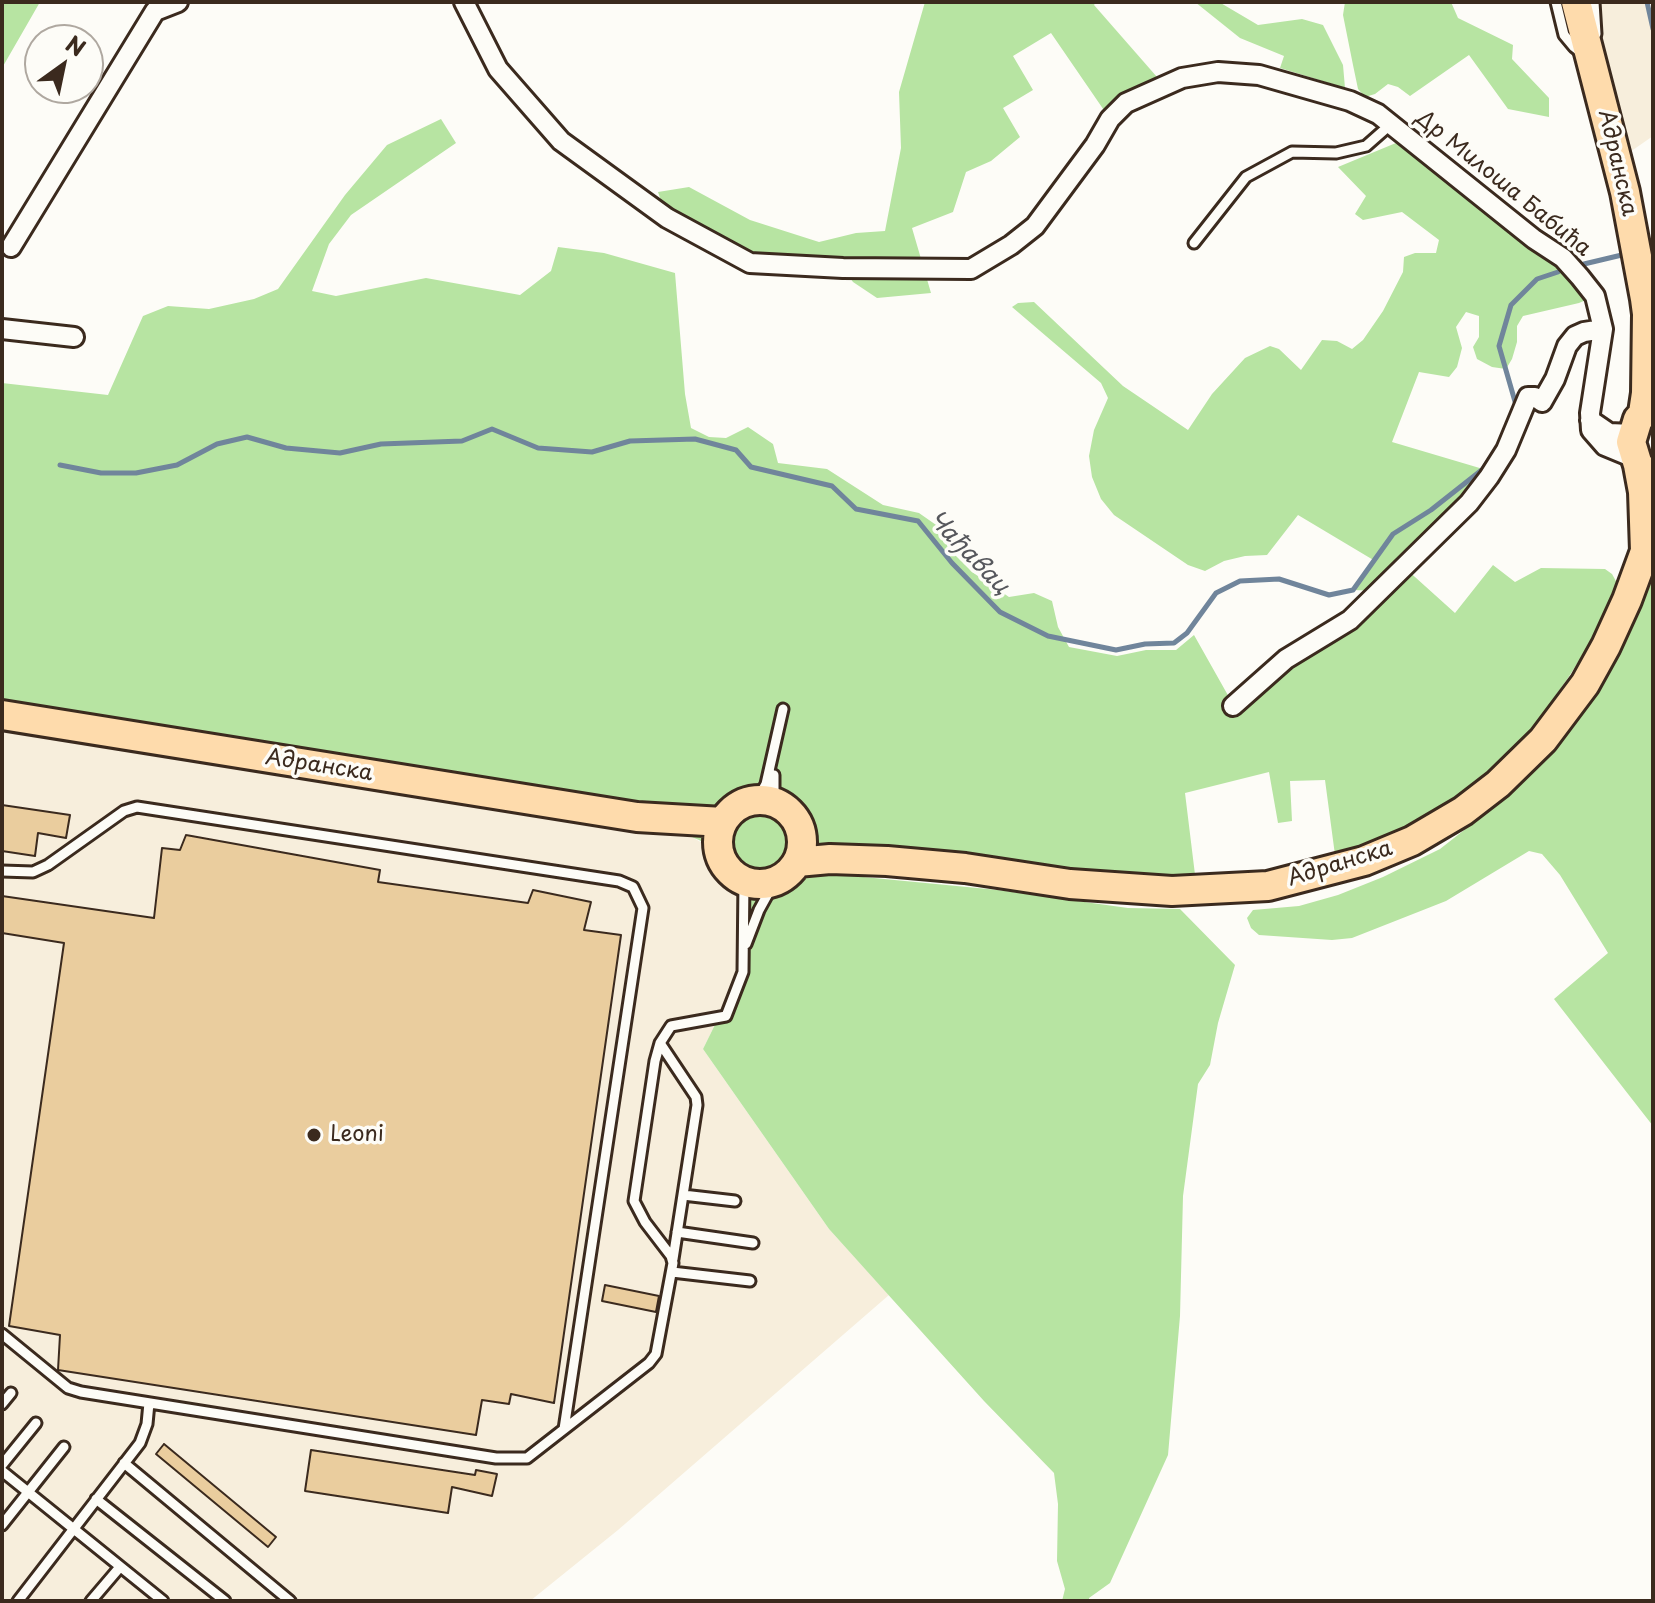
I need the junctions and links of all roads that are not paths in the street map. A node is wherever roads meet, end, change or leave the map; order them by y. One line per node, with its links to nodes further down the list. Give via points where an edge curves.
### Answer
1 (178, 2): 9 (street, via 155,11)
2 (464, 2): 7 (street, Др Милоша Бабића, via 498,69 561,141 667,218 750,263 971,269 1035,226 1126,103 1182,78 1218,72 1259,75 1350,101)
3 (1556, 2): 6 (lane, via 1564,35)
4 (1576, 2): 6 (main road, Адранска)
5 (1594, 2): 6 (lane, Адранска, via 1596,40)
6 (1590, 59): 10 (main road, Адранска)
7 (1391, 124): 8 (lane, Др Милоша Бабића, via 1366,146 1336,153 1292,152 1246,177); 12 (street, Др Милоша Бабића, via 1563,258 1595,296)
8 (1194, 243)
9 (11, 247)
10 (1650, 323): 14 (main road, Адранска)
11 (2, 329): 13 (street)
12 (1603, 329): 14 (street, Др Милоша Бабића, via 1591,430 1617,452); 16 (street, via 1575,336 1567,346 1542,402 1528,397 1506,450 1469,503 1350,620 1286,659)
13 (74, 337)
14 (1642, 442): 15 (main road, Адранска)
15 (1649, 544): 26 (main road, Адранска, via 1606,646 1543,740 1482,797 1397,848 1302,879 1197,891 1070,884)
16 (1233, 706)
17 (783, 709): 19 (lane)
18 (2, 715): 22 (main road, Адранска)
19 (778, 738): 20 (lane, via 766,784); 21 (lane, via 773,785)
20 (750, 801): 21 (main road); 23 (main road)
21 (781, 805): 24 (main road)
22 (637, 817): 23 (main road, Адранска); 25 (main road, Адранска)
23 (723, 822): 25 (main road)
24 (800, 828): 26 (main road, Адранска); 27 (main road)
25 (720, 853): 29 (main road, via 732,873)
26 (887, 861): 27 (main road, Адранска)
27 (797, 862): 30 (main road)
28 (2, 871): 44 (lane, via 33,872 48,865 137,807 603,878 633,887 643,908)
29 (744, 880): 30 (main road); 31 (lane)
30 (775, 881): 31 (lane)
31 (744, 951): 32 (lane, via 743,972 726,1016 671,1026)
32 (660, 1043): 33 (lane, via 696,1097); 37 (lane, via 634,1201 671,1256)
33 (683, 1195): 34 (lane); 35 (lane)
34 (735, 1201)
35 (677, 1232): 36 (lane); 37 (lane)
36 (753, 1243)
37 (672, 1268): 38 (lane); 44 (lane, via 656,1354)
38 (750, 1281)
39 (2, 1334): 41 (lane, via 68,1388)
40 (11, 1393): 42 (lane)
41 (149, 1403): 44 (lane, via 513,1460 527,1458); 46 (lane, via 140,1443)
42 (2, 1404)
43 (36, 1423): 47 (lane)
44 (564, 1429)
45 (64, 1447): 48 (lane)
46 (124, 1463): 49 (lane); 59 (lane)
47 (2, 1468): 48 (lane)
48 (28, 1493): 50 (lane); 51 (lane)
49 (96, 1499): 51 (lane); 58 (lane)
50 (2, 1525)
51 (73, 1530): 52 (lane); 54 (lane)
52 (120, 1567): 53 (lane); 55 (lane)
53 (150, 1590): 56 (lane); 57 (lane)
54 (18, 1601)
55 (91, 1601)
56 (140, 1601)
57 (163, 1601)
58 (225, 1601)
59 (290, 1601)

